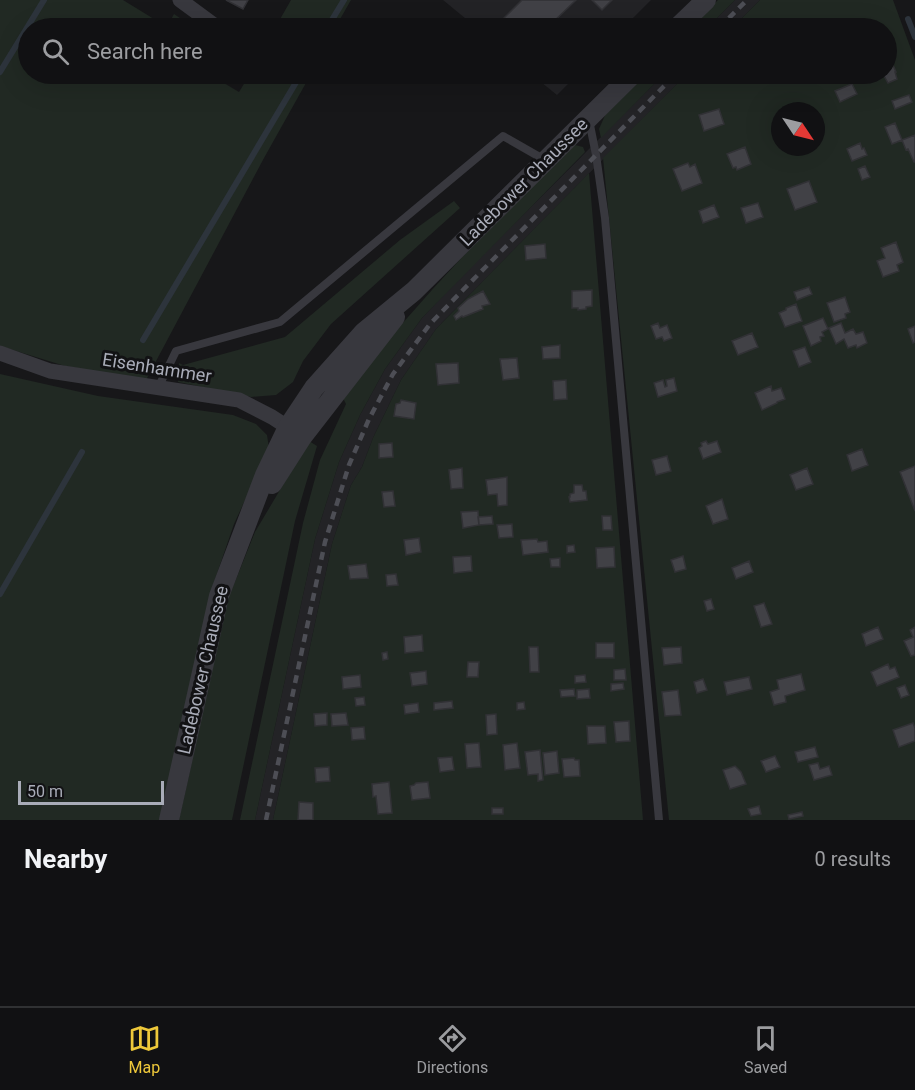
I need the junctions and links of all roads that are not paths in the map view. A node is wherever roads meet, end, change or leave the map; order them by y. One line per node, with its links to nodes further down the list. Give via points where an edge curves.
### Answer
1 (180, 0): 3 (street)
2 (705, 0): 4 (street)
3 (204, 18)
4 (687, 18)
5 (623, 84): 6 (street, Ladebower Chaussee)
6 (588, 118): 7 (street, Ladebower Chaussee); 12 (lane, via 605,218)
7 (546, 160): 9 (lane, via 502,136 280,322 176,351); 10 (street, Ladebower Chaussee, via 414,291)
8 (0, 353): 9 (street, Eisenhammer, via 50,371)
9 (158, 387): 10 (street, Eisenhammer, via 239,400)
10 (295, 432): 11 (street, Ladebower Chaussee, via 247,522 219,596)
11 (169, 820)
12 (659, 820)

